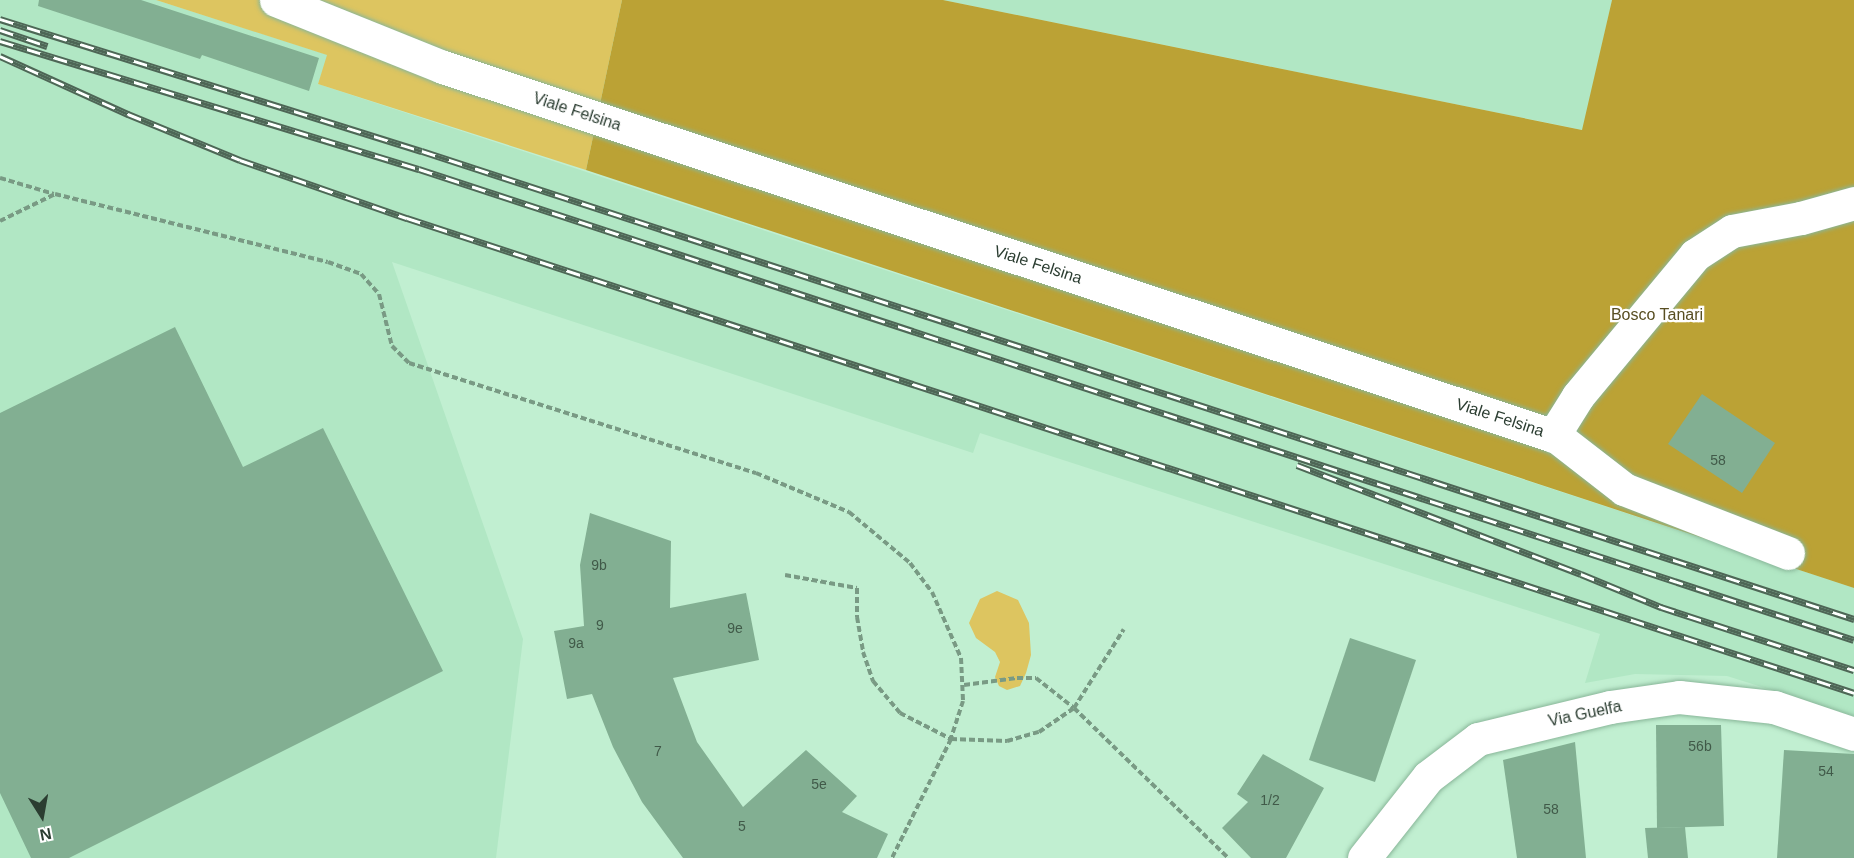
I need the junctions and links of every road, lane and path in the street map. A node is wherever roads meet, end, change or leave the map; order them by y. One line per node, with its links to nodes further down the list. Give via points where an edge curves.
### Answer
1 (276, 0): 6 (street, Viale Felsina, via 443,67)
2 (0, 178): 3 (path)
3 (55, 194): 5 (path); 10 (path, via 328,262 361,274 379,294 392,346 409,363 756,472 849,512 909,563 932,592 961,658)
4 (1854, 203): 6 (street, via 1732,231 1695,255 1578,396)
5 (0, 221)
6 (1553, 436): 7 (street, Viale Felsina, via 1624,489)
7 (1788, 553)
8 (785, 575): 13 (path, via 856,588 863,652 873,681 900,713)
9 (1124, 628): 11 (path)
10 (964, 685): 11 (path, via 1036,678); 13 (path)
11 (1074, 708): 13 (path, via 1039,732 1007,741); 15 (path)
12 (1854, 734): 16 (street, Via Guelfa, via 1774,707 1679,697 1610,707 1478,739 1428,777)
13 (951, 739): 14 (path)
14 (892, 858)
15 (1228, 858)
16 (1364, 858)

